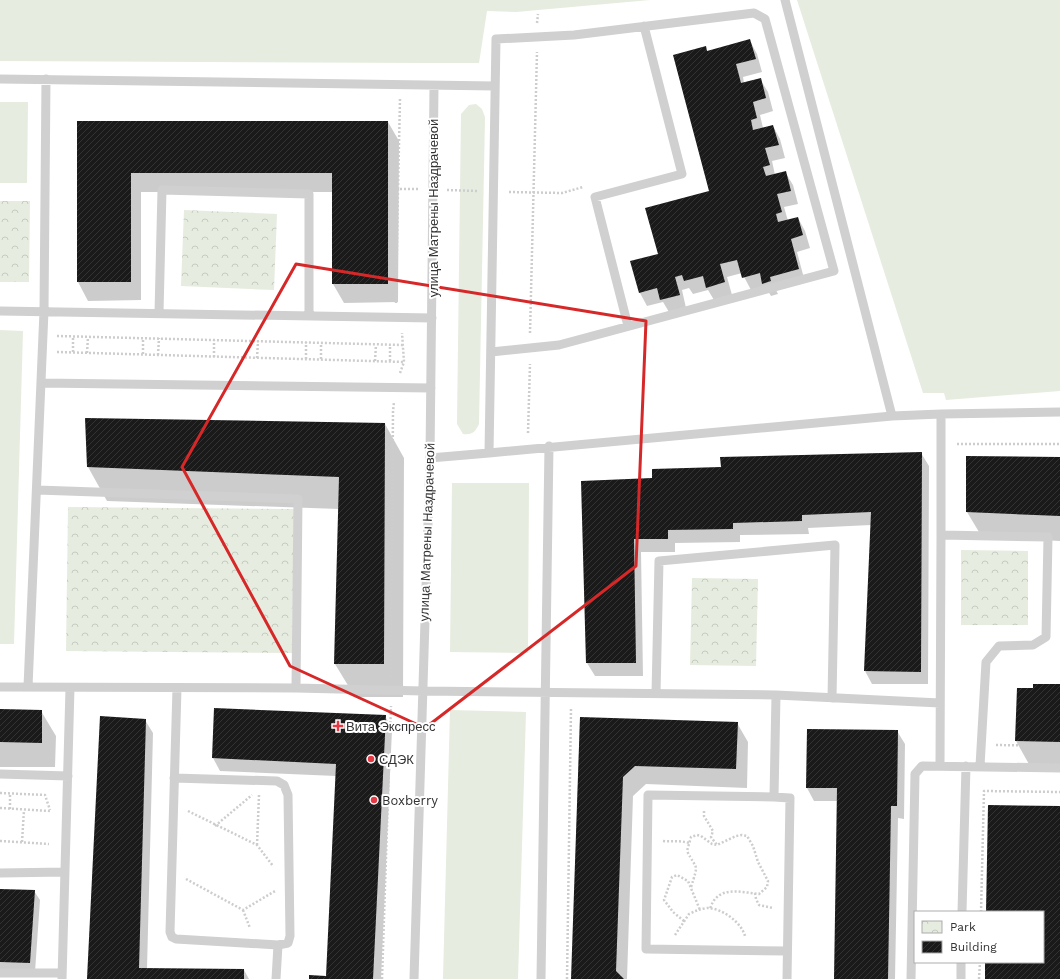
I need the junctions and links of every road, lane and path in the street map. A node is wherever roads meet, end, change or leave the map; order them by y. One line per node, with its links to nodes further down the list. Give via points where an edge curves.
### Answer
1 (785, 0): 54 (lane)
2 (538, 14): 4 (path)
3 (644, 26): 4 (lane); 22 (lane, via 682,174 595,198); 22 (lane, via 754,13 765,19 834,271)
4 (537, 37): 10 (lane, via 496,39)
5 (544, 50): 15 (path, via 537,50)
6 (0, 79): 7 (lane)
7 (46, 79): 8 (lane); 17 (lane)
8 (400, 85): 9 (lane); 12 (path)
9 (434, 86): 10 (lane); 13 (lane, улица Матрены Наздрачевой)
10 (494, 86): 14 (lane)
11 (584, 187): 15 (path, via 562,193)
12 (398, 188): 13 (path); 20 (path)
13 (433, 190): 14 (path); 21 (lane, улица Матрены Наздрачевой)
14 (493, 192): 15 (path); 38 (lane)
15 (534, 193): 35 (path)
16 (0, 311): 17 (lane)
17 (44, 311): 18 (lane); 23 (lane)
18 (159, 313): 19 (lane); 19 (lane, via 162,190 310,194)
19 (309, 316): 20 (lane)
20 (396, 318): 21 (lane); 34 (path, via 403,336)
21 (432, 318): 51 (lane, улица Матрены Наздрачевой)
22 (628, 326): 35 (lane, via 558,346)
23 (43, 335): 24 (path); 36 (lane)
24 (73, 336): 25 (path); 37 (path)
25 (88, 337): 26 (path); 39 (path)
26 (143, 338): 27 (path); 40 (path)
27 (159, 338): 28 (path); 41 (path)
28 (214, 340): 29 (path); 42 (path)
29 (258, 341): 30 (path); 43 (path)
30 (306, 342): 31 (path); 44 (path)
31 (321, 343): 32 (path); 45 (path)
32 (376, 344): 33 (path); 46 (path)
33 (390, 345): 34 (path); 47 (path)
34 (403, 345): 48 (path)
35 (530, 348): 38 (lane); 55 (path)
36 (42, 352): 37 (path); 49 (lane)
37 (73, 352): 39 (path)
38 (491, 352): 59 (lane)
39 (87, 353): 40 (path)
40 (143, 354): 41 (path)
41 (158, 355): 42 (path)
42 (214, 357): 43 (path)
43 (257, 358): 44 (path)
44 (306, 359): 45 (path)
45 (321, 359): 46 (path)
46 (375, 361): 47 (path)
47 (390, 362): 48 (path)
48 (404, 362): 50 (path)
49 (41, 383): 50 (lane); 61 (lane)
50 (397, 388): 51 (lane); 68 (path, via 393,410)
51 (431, 388): 60 (lane, улица Матрены Наздрачевой)
52 (1060, 412): 53 (lane)
53 (941, 414): 54 (lane); 56 (lane)
54 (892, 416): 58 (lane)
55 (528, 433)
56 (941, 444): 57 (path); 62 (lane)
57 (1060, 444)
58 (549, 446): 59 (lane); 71 (lane)
59 (489, 453): 60 (lane)
60 (430, 458): 69 (lane, улица Матрены Наздрачевой)
61 (37, 490): 64 (lane); 67 (lane, via 298,499)
62 (941, 535): 75 (lane); 76 (lane, via 1048,537 1046,637 1034,645 999,646 986,662)
63 (0, 687): 64 (lane)
64 (28, 687): 65 (lane)
65 (70, 688): 66 (lane); 84 (lane)
66 (177, 688): 67 (lane); 85 (lane)
67 (296, 688): 68 (lane)
68 (391, 690): 69 (lane); 131 (path)
69 (423, 691): 71 (lane); 132 (lane, улица Матрены Наздрачевой)
70 (571, 691): 71 (lane); 72 (lane); 134 (path)
71 (545, 692): 133 (lane)
72 (656, 693): 73 (lane); 74 (lane, via 660,561 835,545)
73 (776, 695): 74 (lane); 92 (lane)
74 (832, 698): 75 (lane)
75 (940, 703): 78 (lane)
76 (981, 745): 77 (path); 80 (lane)
77 (1060, 746)
78 (940, 766): 79 (lane); 136 (lane, via 922,766 915,774)
79 (966, 766): 80 (lane); 119 (lane)
80 (980, 766): 81 (lane)
81 (1060, 768)
82 (0, 774): 83 (lane)
83 (10, 774): 84 (lane); 89 (path)
84 (68, 776): 110 (lane)
85 (174, 778): 93 (lane); 113 (lane, via 277,781 284,785 288,795)
86 (259, 789): 106 (path)
87 (1060, 792): 120 (path, via 984,791)
88 (0, 794): 89 (path)
89 (10, 794): 95 (path); 97 (path, via 46,795)
90 (253, 794): 99 (path)
91 (703, 796): 92 (lane); 101 (lane, via 648,795); 107 (path, via 704,816 713,831 711,837)
92 (774, 797): 117 (lane, via 790,798)
93 (174, 804): 99 (path); 111 (lane)
94 (0, 808): 95 (path)
95 (10, 809): 96 (path)
96 (24, 810): 97 (path); 103 (path)
97 (50, 811): 98 (path)
98 (50, 818)
99 (215, 826): 106 (path)
100 (50, 838): 105 (path)
101 (648, 839): 104 (path, via 672,842 682,840); 123 (lane, via 646,949)
102 (0, 842): 103 (path)
103 (22, 842): 105 (path)
104 (689, 843): 107 (path, via 691,837 697,835); 114 (path, via 687,851 697,868)
105 (49, 844): 108 (path)
106 (256, 845): 109 (path)
107 (717, 845): 115 (path, via 736,836 747,836 768,881 767,887 759,894)
108 (49, 849)
109 (274, 869)
110 (65, 872): 112 (lane); 129 (lane)
111 (172, 872): 113 (path, via 243,910); 122 (lane, via 172,937)
112 (0, 873)
113 (289, 883): 122 (lane, via 290,936 288,943)
114 (691, 887): 118 (path); 121 (path, via 688,881 677,875 672,877 664,900)
115 (756, 893): 116 (path, via 737,890 724,893 714,900); 117 (path, via 759,905 765,908)
116 (710, 909): 118 (path); 124 (path, via 736,921 745,934)
117 (788, 909): 125 (lane)
118 (700, 910): 121 (path, via 689,914)
119 (962, 911)
120 (981, 911)
121 (684, 920): 123 (path, via 675,934)
122 (278, 945): 130 (lane)
123 (672, 950): 124 (lane)
124 (748, 951): 125 (lane)
125 (787, 951): 135 (lane)
126 (961, 963): 137 (lane)
127 (980, 963): 138 (path)
128 (0, 973): 129 (lane)
129 (62, 976)
130 (276, 979)
131 (382, 979)
132 (414, 979)
133 (541, 979)
134 (567, 979)
135 (787, 979)
136 (911, 979)
137 (961, 979)
138 (980, 979)

